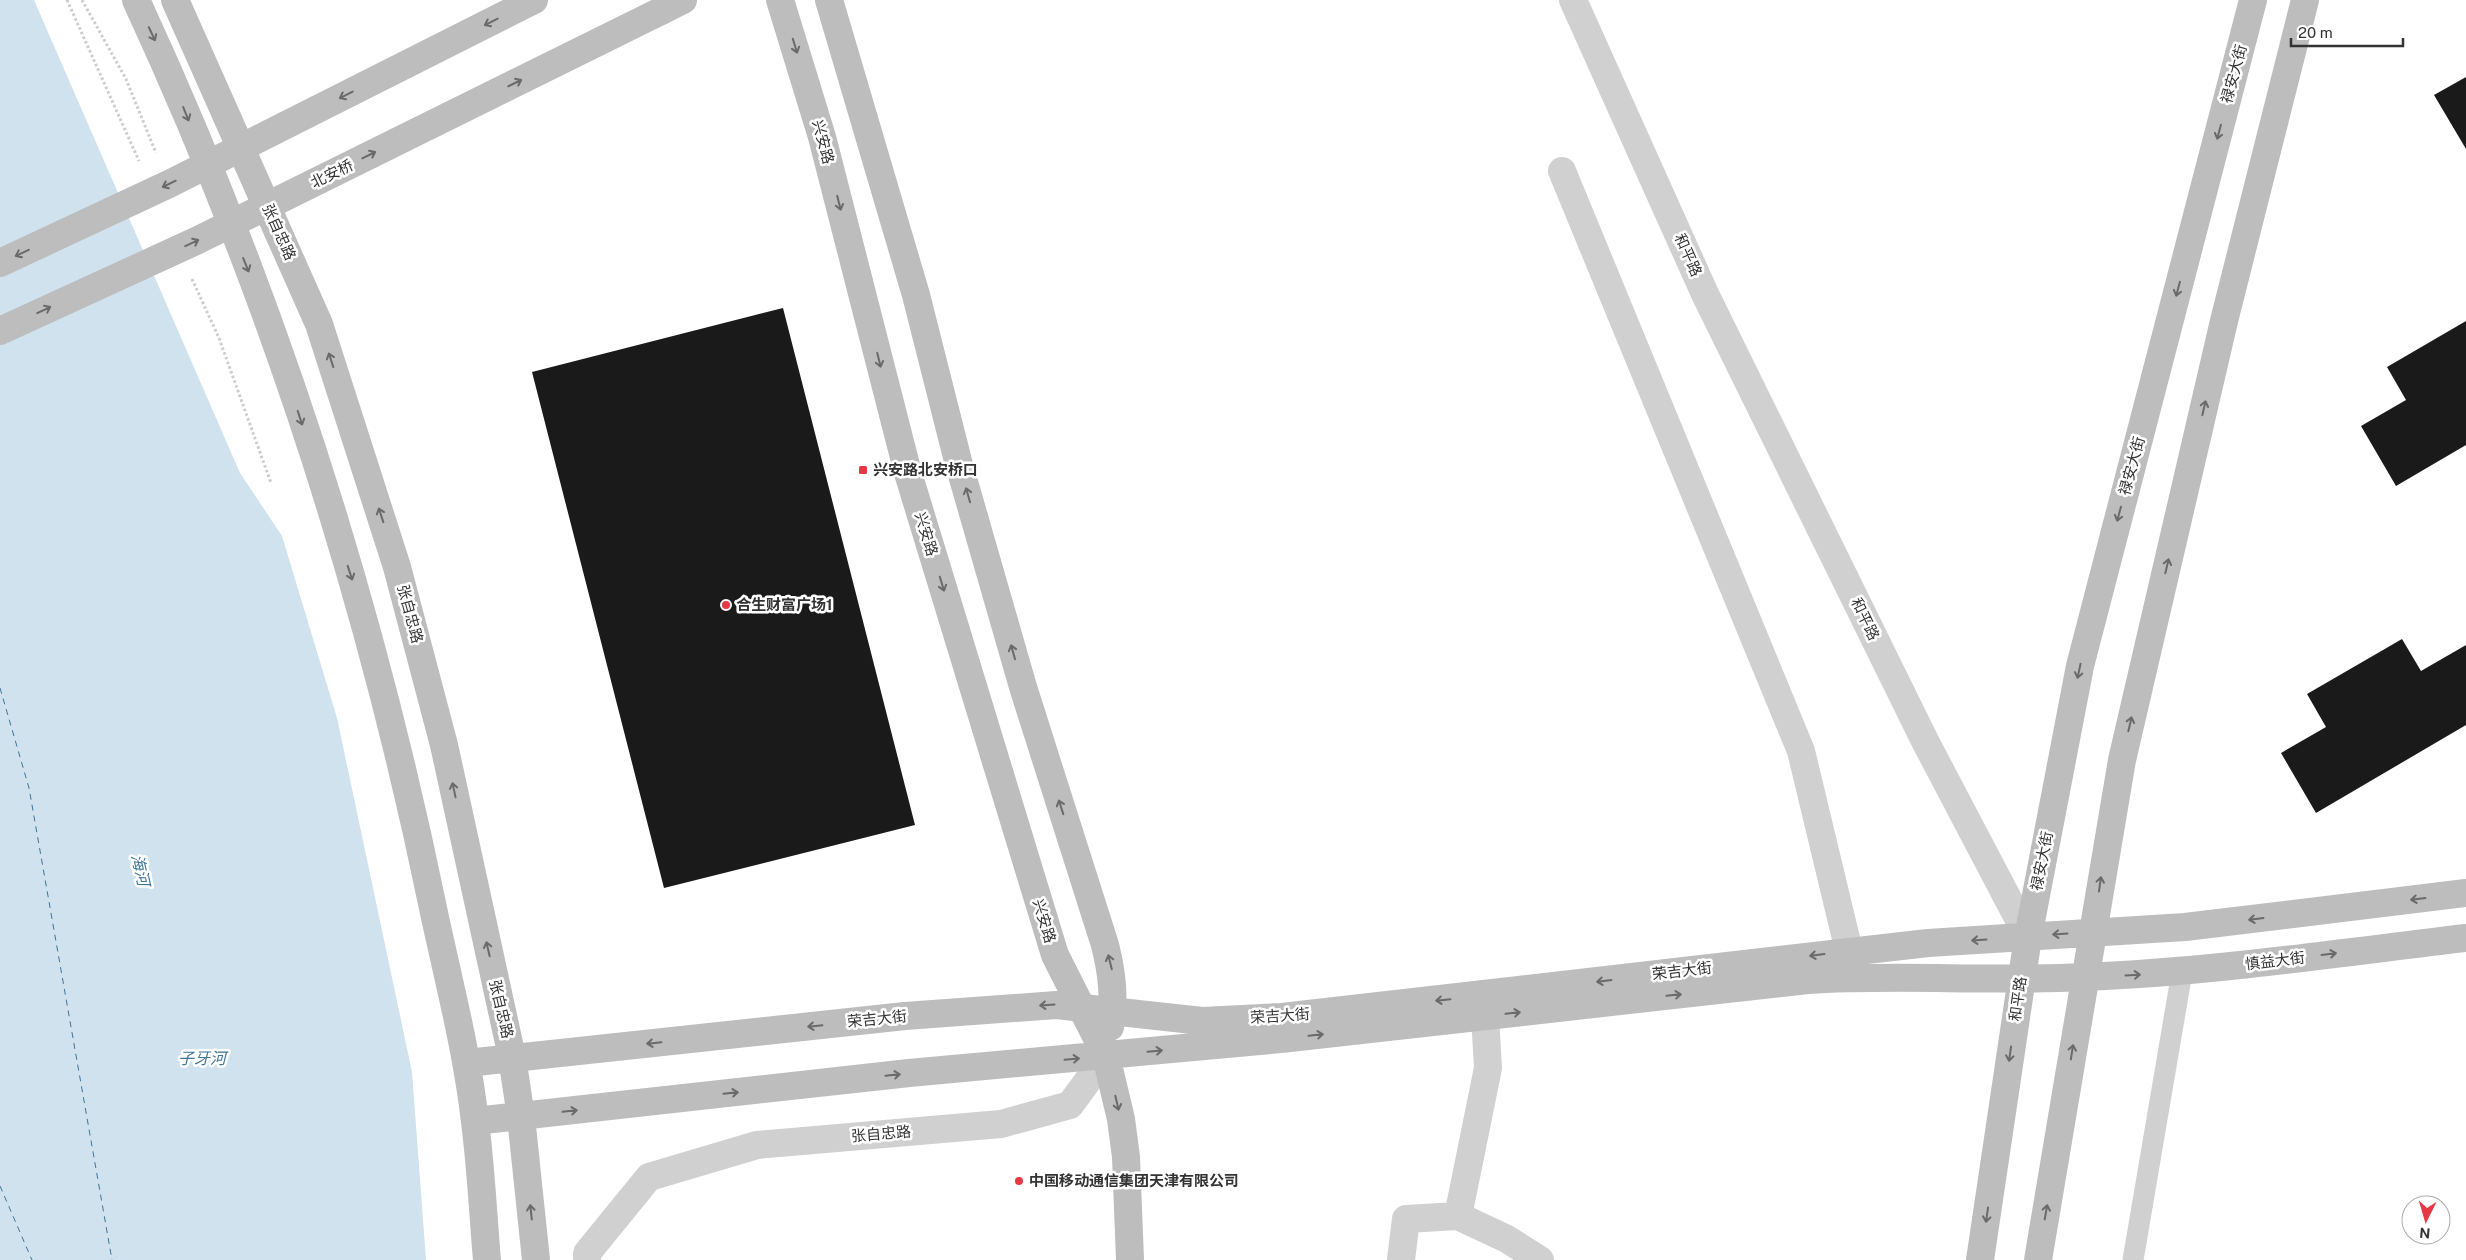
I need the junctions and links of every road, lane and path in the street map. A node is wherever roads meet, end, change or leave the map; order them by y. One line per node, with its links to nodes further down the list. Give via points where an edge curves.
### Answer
1 (82, 0): 12 (path, via 126,79)
2 (136, 0): 28 (street, one-way to 28, via 168,68 270,325 357,594 415,821)
3 (174, 0): 27 (street, 张自忠路, one-way to 3, via 444,744 397,567 320,324)
4 (534, 0): 12 (street, one-way to 12, bridge)
5 (780, 0): 23 (street, 兴安路, one-way to 23, via 822,137 908,473 1055,955)
6 (828, 0): 24 (street, 兴安路, one-way to 6, via 1112,972 1105,945 1023,688 958,461 916,294)
7 (1573, 0): 17 (street, 和平路, via 1705,294 1925,741)
8 (2253, 0): 17 (street, 禄安大街, one-way to 17, via 2080,666)
9 (2305, 0): 16 (street, one-way to 9, via 2124,751 2224,322)
10 (672, 5): 14 (street, 北安桥, one-way to 10, bridge, via 196,241)
11 (1562, 171): 19 (street, via 1801,751)
12 (169, 184): 13 (street, one-way to 13, bridge)
13 (0, 263)
14 (0, 331)
15 (2466, 893): 16 (street, one-way to 16, via 2185,927)
16 (2093, 932): 17 (street, 荣吉大街, one-way to 17); 21 (street)
17 (2028, 937): 19 (street, 荣吉大街, one-way to 19); 22 (street, 和平路)
18 (2466, 938): 20 (street, 慎益大街, one-way to 18)
19 (1849, 951): 24 (street, 荣吉大街, one-way to 24, via 1282,1017 1202,1020)
20 (2182, 972): 21 (street, 慎益大街, one-way to 20); 40 (lane)
21 (2084, 978): 22 (street, 荣吉大街); 39 (street, one-way to 21)
22 (2020, 980): 25 (street, 荣吉大街, one-way to 22, via 1864,976); 38 (street, 和平路, one-way to 38)
23 (1081, 1008): 24 (street, 荣吉大街); 26 (street, 兴安路); 27 (street, 荣吉大街, one-way to 27, via 1056,1005 905,1016)
24 (1113, 1010): 26 (street, 兴安路)
25 (1485, 1016): 26 (street, 荣吉大街, one-way to 25); 31 (street, via 1488,1068)
26 (1106, 1056): 29 (street, 荣吉大街, one-way to 26, via 909,1073); 34 (street, 张自忠路, via 1070,1105 1010,1122 757,1145 649,1177 587,1253); 35 (street, 兴安路, one-way to 35, via 1125,1147)
27 (512, 1057): 28 (street, 荣吉大街); 29 (street, 张自忠路)
28 (467, 1063): 30 (street)
29 (521, 1117): 30 (street, 荣吉大街); 33 (street, 张自忠路, one-way to 29)
30 (475, 1121): 32 (street)
31 (1458, 1216): 36 (street, via 1406,1219); 37 (street, via 1507,1239)
32 (487, 1260)
33 (536, 1260)
34 (588, 1260)
35 (1130, 1260)
36 (1400, 1260)
37 (1540, 1260)
38 (1980, 1260)
39 (2038, 1260)
40 (2133, 1260)

